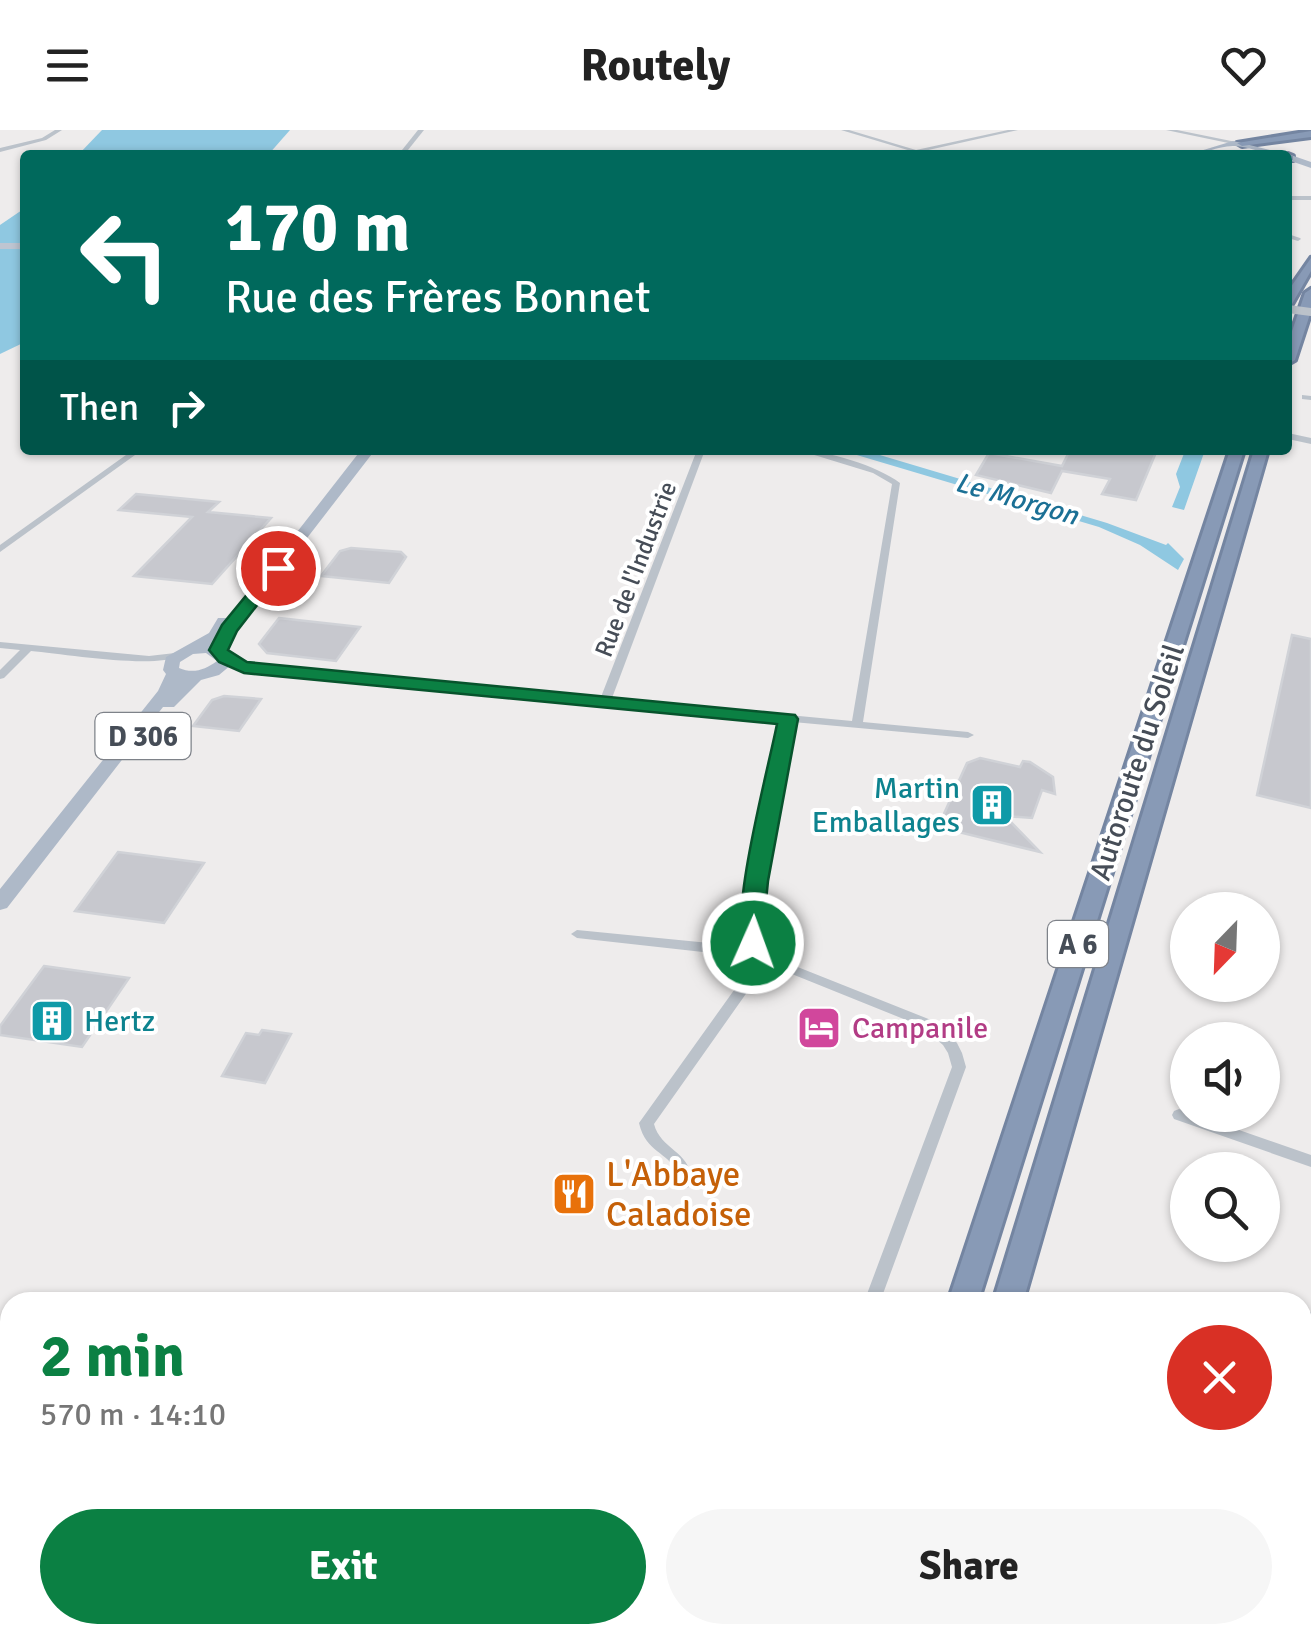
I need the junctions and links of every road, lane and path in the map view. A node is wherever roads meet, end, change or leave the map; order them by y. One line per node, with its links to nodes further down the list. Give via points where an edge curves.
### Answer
1 (60, 130): 11 (street)
2 (421, 130): 12 (street)
3 (844, 130): 13 (street)
4 (1015, 130): 10 (street)
5 (1160, 130): 9 (street)
6 (1169, 130): 9 (street)
7 (1311, 135): 8 (highway); 9 (highway)
8 (1277, 143): 9 (highway); 14 (highway)
9 (1241, 148)
10 (924, 149): 13 (street)
11 (0, 150)
12 (405, 150)
13 (913, 150)
14 (1277, 150)
15 (1292, 237): 16 (street)
16 (1298, 238)
17 (1311, 261): 19 (highway)
18 (1311, 294): 20 (highway)
19 (1292, 297)
20 (1292, 349)
21 (131, 455): 28 (street)
22 (364, 455): 27 (main road)
23 (700, 455): 36 (street, Rue de l'Industrie)
24 (820, 455): 38 (street, via 896,483)
25 (1236, 455): 48 (highway, Autoroute du Soleil / A 6)
26 (1259, 455): 49 (highway, Autoroute du Soleil / A 6)
27 (292, 545): 31 (main road, via 215,636); 32 (main road, via 229,629)
28 (0, 550)
29 (0, 644): 30 (street)
30 (28, 648): 33 (street); 34 (street)
31 (197, 648): 32 (main road); 33 (main road)
32 (221, 659): 35 (main road); 36 (street, via 244,667)
33 (173, 665): 35 (main road); 40 (main road, D 306, via 166,692)
34 (0, 676)
35 (196, 676): 40 (main road, D 306)
36 (606, 702): 37 (street)
37 (788, 719): 38 (street); 43 (street, via 750,932)
38 (857, 724): 39 (street)
39 (968, 735)
40 (87, 794): 41 (main road, D 306)
41 (0, 902)
42 (577, 934): 43 (street)
43 (762, 954): 46 (street, via 646,1124 657,1148 678,1158); 47 (street, via 926,1023 958,1054)
44 (1228, 1132): 45 (street)
45 (1311, 1161)
46 (684, 1183)
47 (876, 1292)
48 (966, 1292)
49 (1011, 1292)

